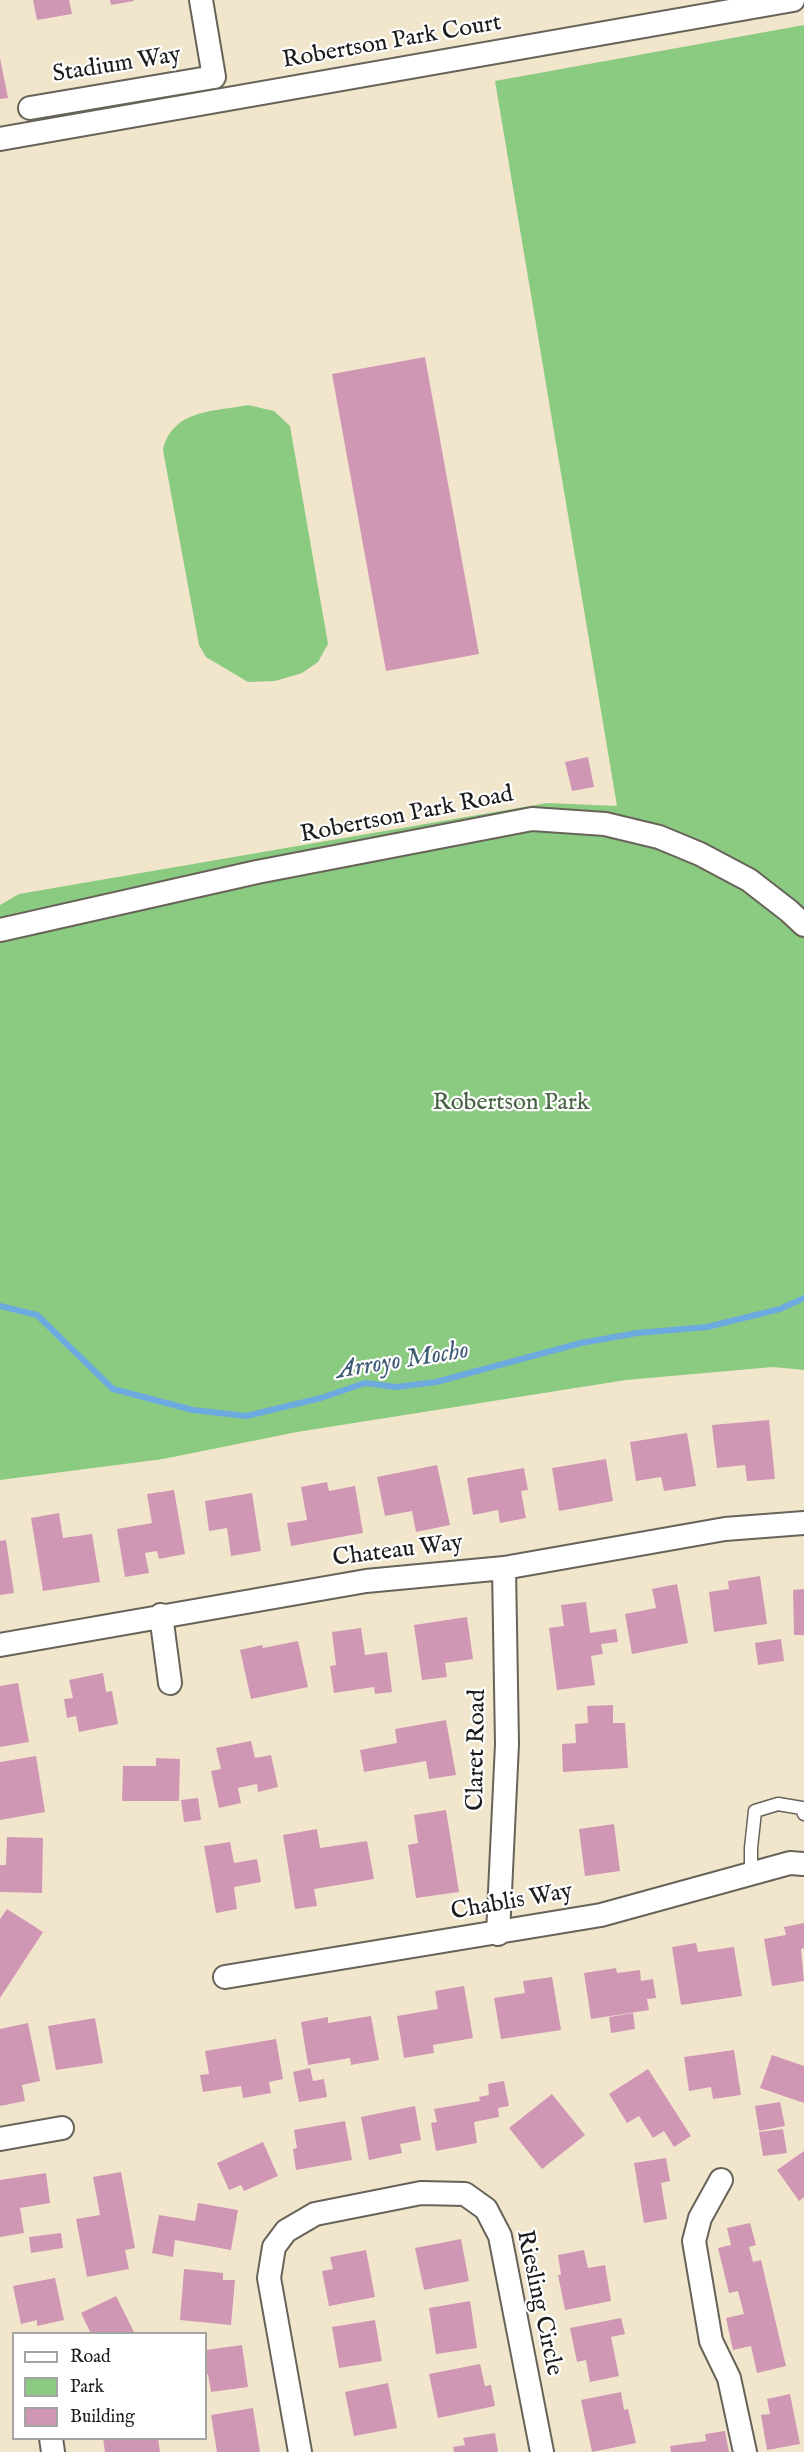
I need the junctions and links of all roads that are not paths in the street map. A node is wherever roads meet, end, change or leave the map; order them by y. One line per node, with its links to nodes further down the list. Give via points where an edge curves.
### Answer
1 (201, 0): 3 (street, Stadium Way, via 214,77)
2 (793, 0): 4 (street, Robertson Park Court)
3 (30, 108)
4 (0, 139)
5 (804, 925): 6 (street, Robertson Park Road, via 749,880 659,837 605,824 532,819 257,872)
6 (0, 930)
7 (804, 1523): 8 (street, Chateau Way, via 724,1529)
8 (504, 1568): 9 (street, Chateau Way, via 366,1581); 15 (street, Claret Road, via 507,1744)
9 (161, 1616): 10 (street, Chateau Way); 11 (street)
10 (0, 1645)
11 (170, 1683)
12 (804, 1814): 14 (lane, via 802,1808 778,1804 755,1811)
13 (804, 1864): 14 (street, Chablis Way, via 790,1863)
14 (751, 1874): 15 (street, Chablis Way, via 601,1915)
15 (498, 1934): 16 (street, Chablis Way)
16 (225, 1977)
17 (62, 2128): 18 (street)
18 (0, 2139)
19 (721, 2180): 22 (street, via 700,2217 694,2241 711,2341 729,2378)
20 (300, 2452): 21 (street, Riesling Circle, via 269,2278 274,2247 286,2231 315,2214 421,2193 465,2194 486,2209 500,2236)
21 (542, 2452)
22 (745, 2452)

